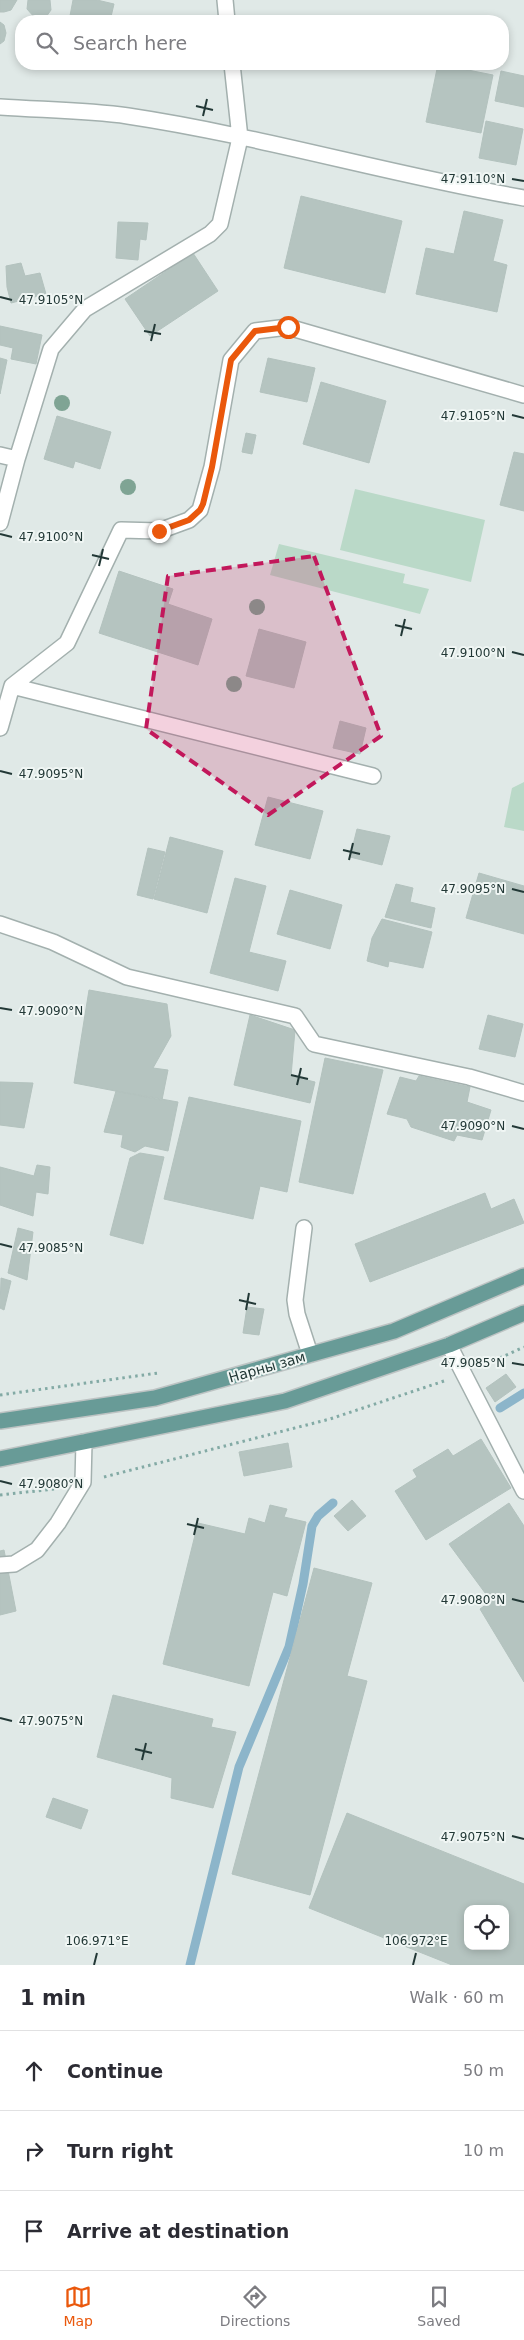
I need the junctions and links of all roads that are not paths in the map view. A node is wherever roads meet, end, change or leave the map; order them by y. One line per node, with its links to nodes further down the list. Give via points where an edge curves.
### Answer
1 (225, 0): 2 (street)
2 (227, 15)
3 (233, 70): 5 (street)
4 (0, 107): 5 (street, via 127,116)
5 (240, 138): 6 (street); 9 (street, via 220,224 210,234 85,309 51,349)
6 (524, 198)
7 (524, 395): 11 (street, via 288,327 255,331 231,360 212,467 200,510 184,522 159,531 122,530 67,643)
8 (0, 455): 9 (street)
9 (17, 459): 10 (street)
10 (0, 523)
11 (12, 686): 12 (street); 13 (street)
12 (0, 728)
13 (373, 776)
14 (0, 924): 15 (street, via 53,942 127,977 295,1016 314,1044)
15 (524, 1093)
16 (304, 1228): 20 (street, via 295,1300)
17 (524, 1276): 20 (main road, Нарны зам, via 394,1331)
18 (524, 1313): 19 (main road)
19 (449, 1345): 22 (main road, via 285,1401); 24 (street)
20 (310, 1354): 21 (main road, Нарны зам, via 155,1398)
21 (0, 1421)
22 (84, 1442): 23 (main road); 25 (street, via 84,1482 58,1523 37,1550 14,1564)
23 (0, 1459)
24 (524, 1491)
25 (0, 1565)

